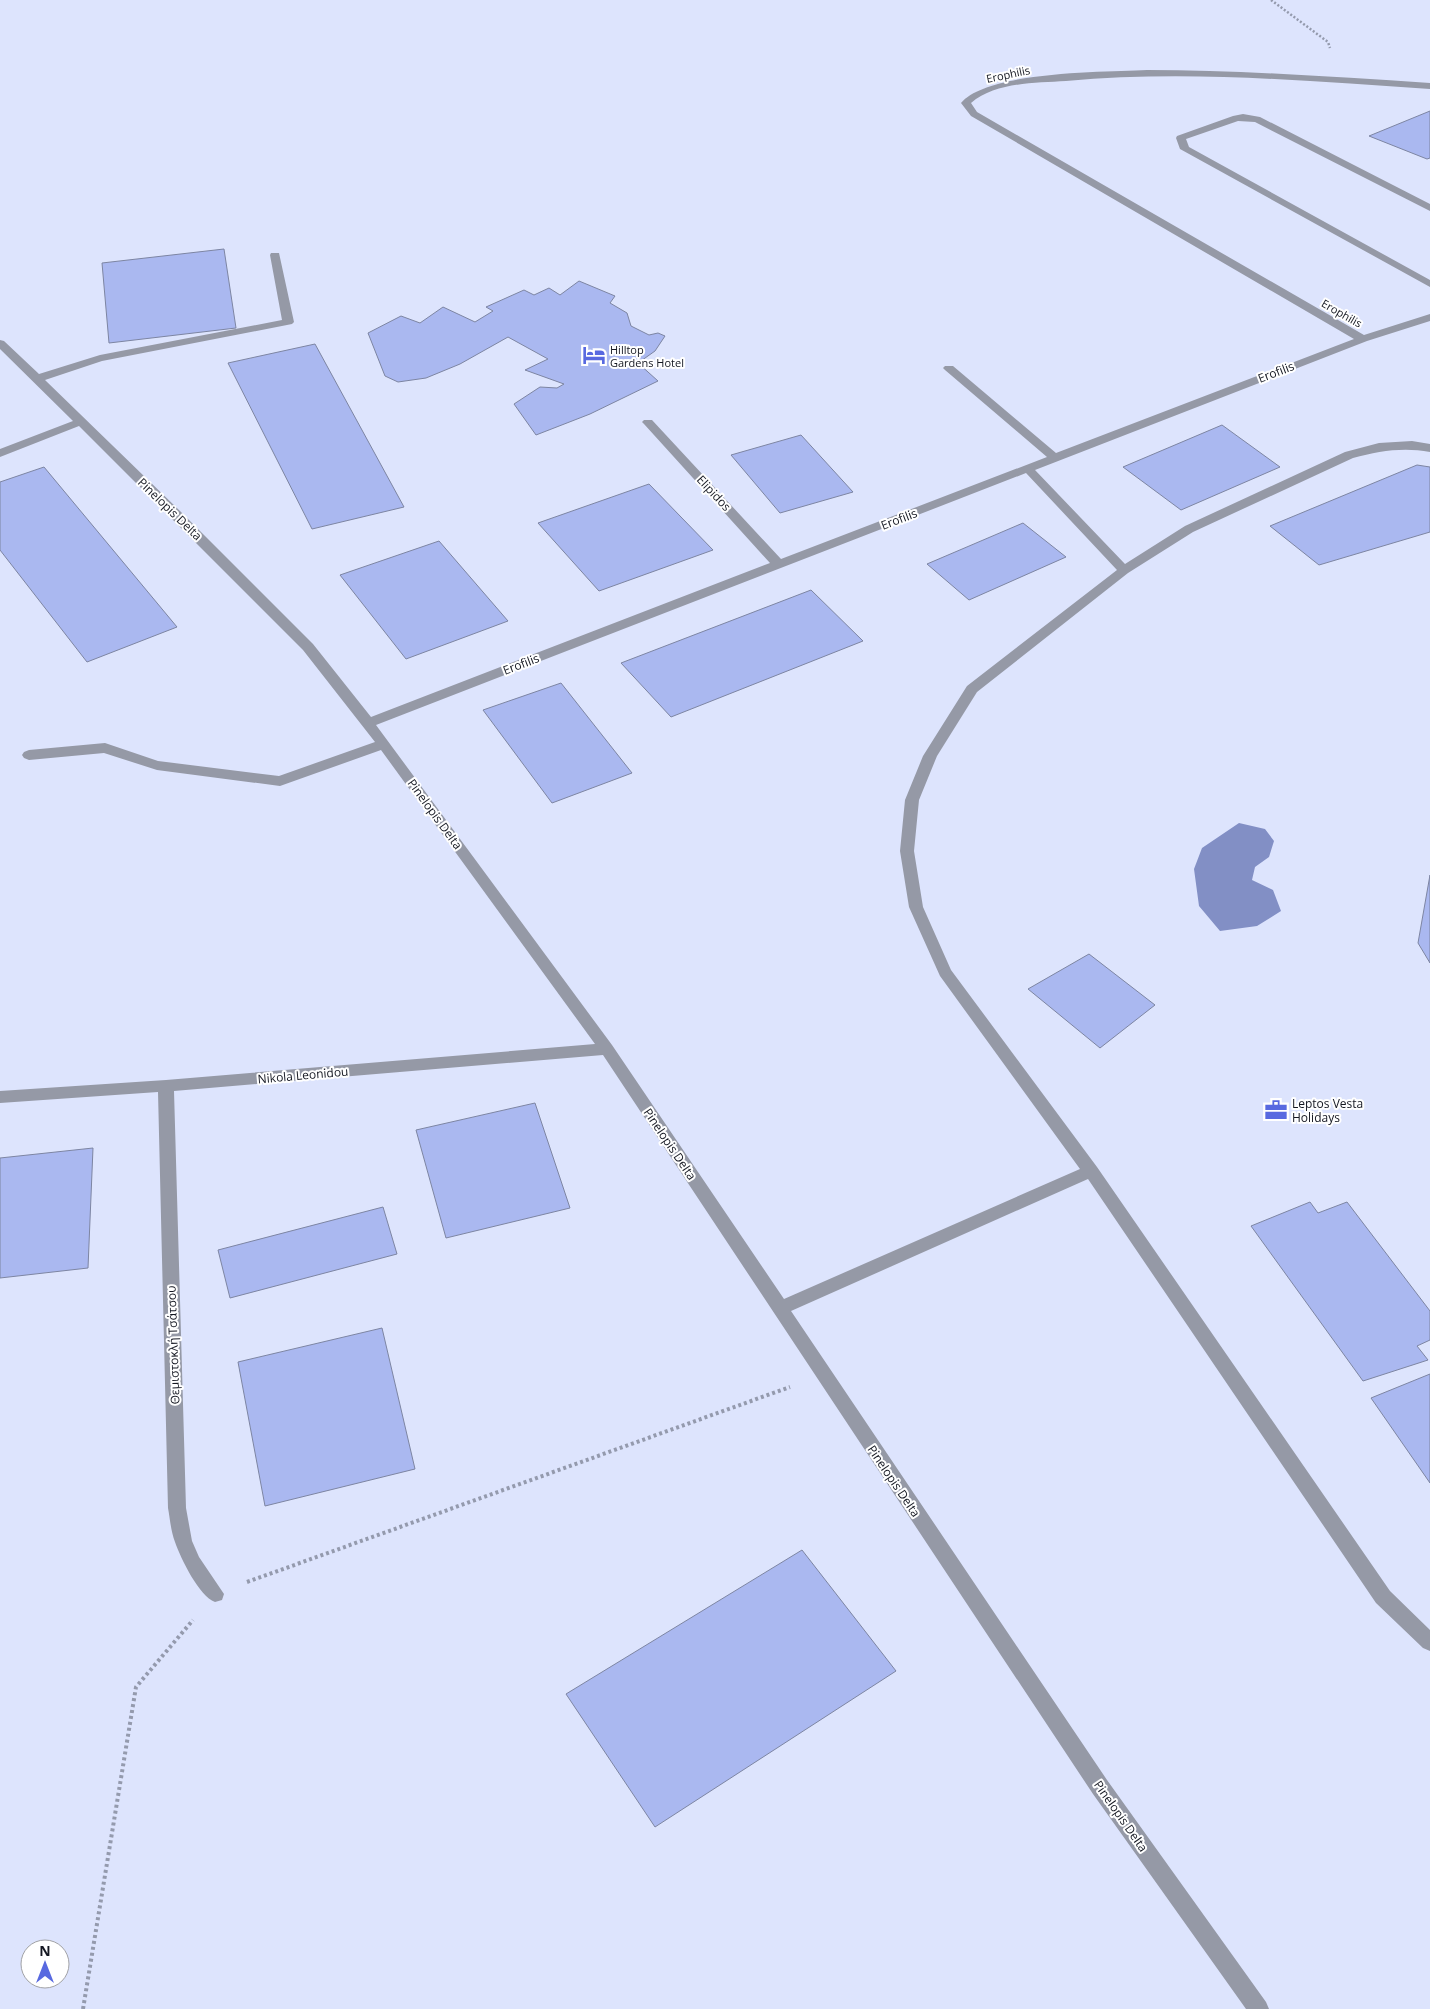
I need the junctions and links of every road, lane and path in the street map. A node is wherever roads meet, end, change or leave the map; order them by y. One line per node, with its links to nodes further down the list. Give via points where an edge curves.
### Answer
1 (1271, 0): 2 (path, via 1328,42)
2 (1342, 80): 3 (street, Erophilis); 8 (street, Erophilis, via 1229,72 1093,74 1010,84 972,96 966,103 974,114)
3 (1430, 86)
4 (1430, 208): 6 (street, via 1257,119 1243,116 1181,138 1185,148)
5 (275, 255): 11 (street, via 288,322 100,358)
6 (1430, 284)
7 (1430, 317): 8 (street, Erofilis)
8 (1363, 339): 16 (street, Erofilis)
9 (0, 343): 11 (street, Pinelopis Delta)
10 (949, 368): 16 (street)
11 (36, 379): 12 (street, Pinelopis Delta)
12 (80, 422): 15 (street); 20 (street, Pinelopis Delta, via 308,647)
13 (648, 422): 18 (street, Elipidos)
14 (1430, 448): 19 (street, via 1412,445 1380,447 1349,455 1189,529)
15 (0, 453)
16 (1055, 458): 17 (street, Erofilis)
17 (1028, 468): 18 (street, Erofilis); 19 (street)
18 (779, 565): 20 (street, Erofilis)
19 (1124, 570): 26 (street, via 972,689 930,756 912,800 907,851 916,907 945,972)
20 (368, 723): 21 (street, Pinelopis Delta)
21 (383, 744): 22 (street, via 280,782 157,765 105,748); 23 (street, Pinelopis Delta)
22 (30, 755)
23 (607, 1049): 24 (street, Nikola Leonidou); 27 (street, Pinelopis Delta)
24 (166, 1086): 25 (street, Nikola Leonidou); 29 (street, Θεμιστοκλή Τσάτσου, via 177,1508 182,1542)
25 (0, 1097)
26 (1091, 1171): 27 (street); 30 (street, via 1383,1596)
27 (779, 1309): 28 (street, Pinelopis Delta)
28 (824, 1374): 29 (path); 32 (street, Pinelopis Delta, via 1100,1787)
29 (215, 1594): 31 (path, via 136,1687)
30 (1430, 1642)
31 (83, 2009)
32 (1259, 2009)

